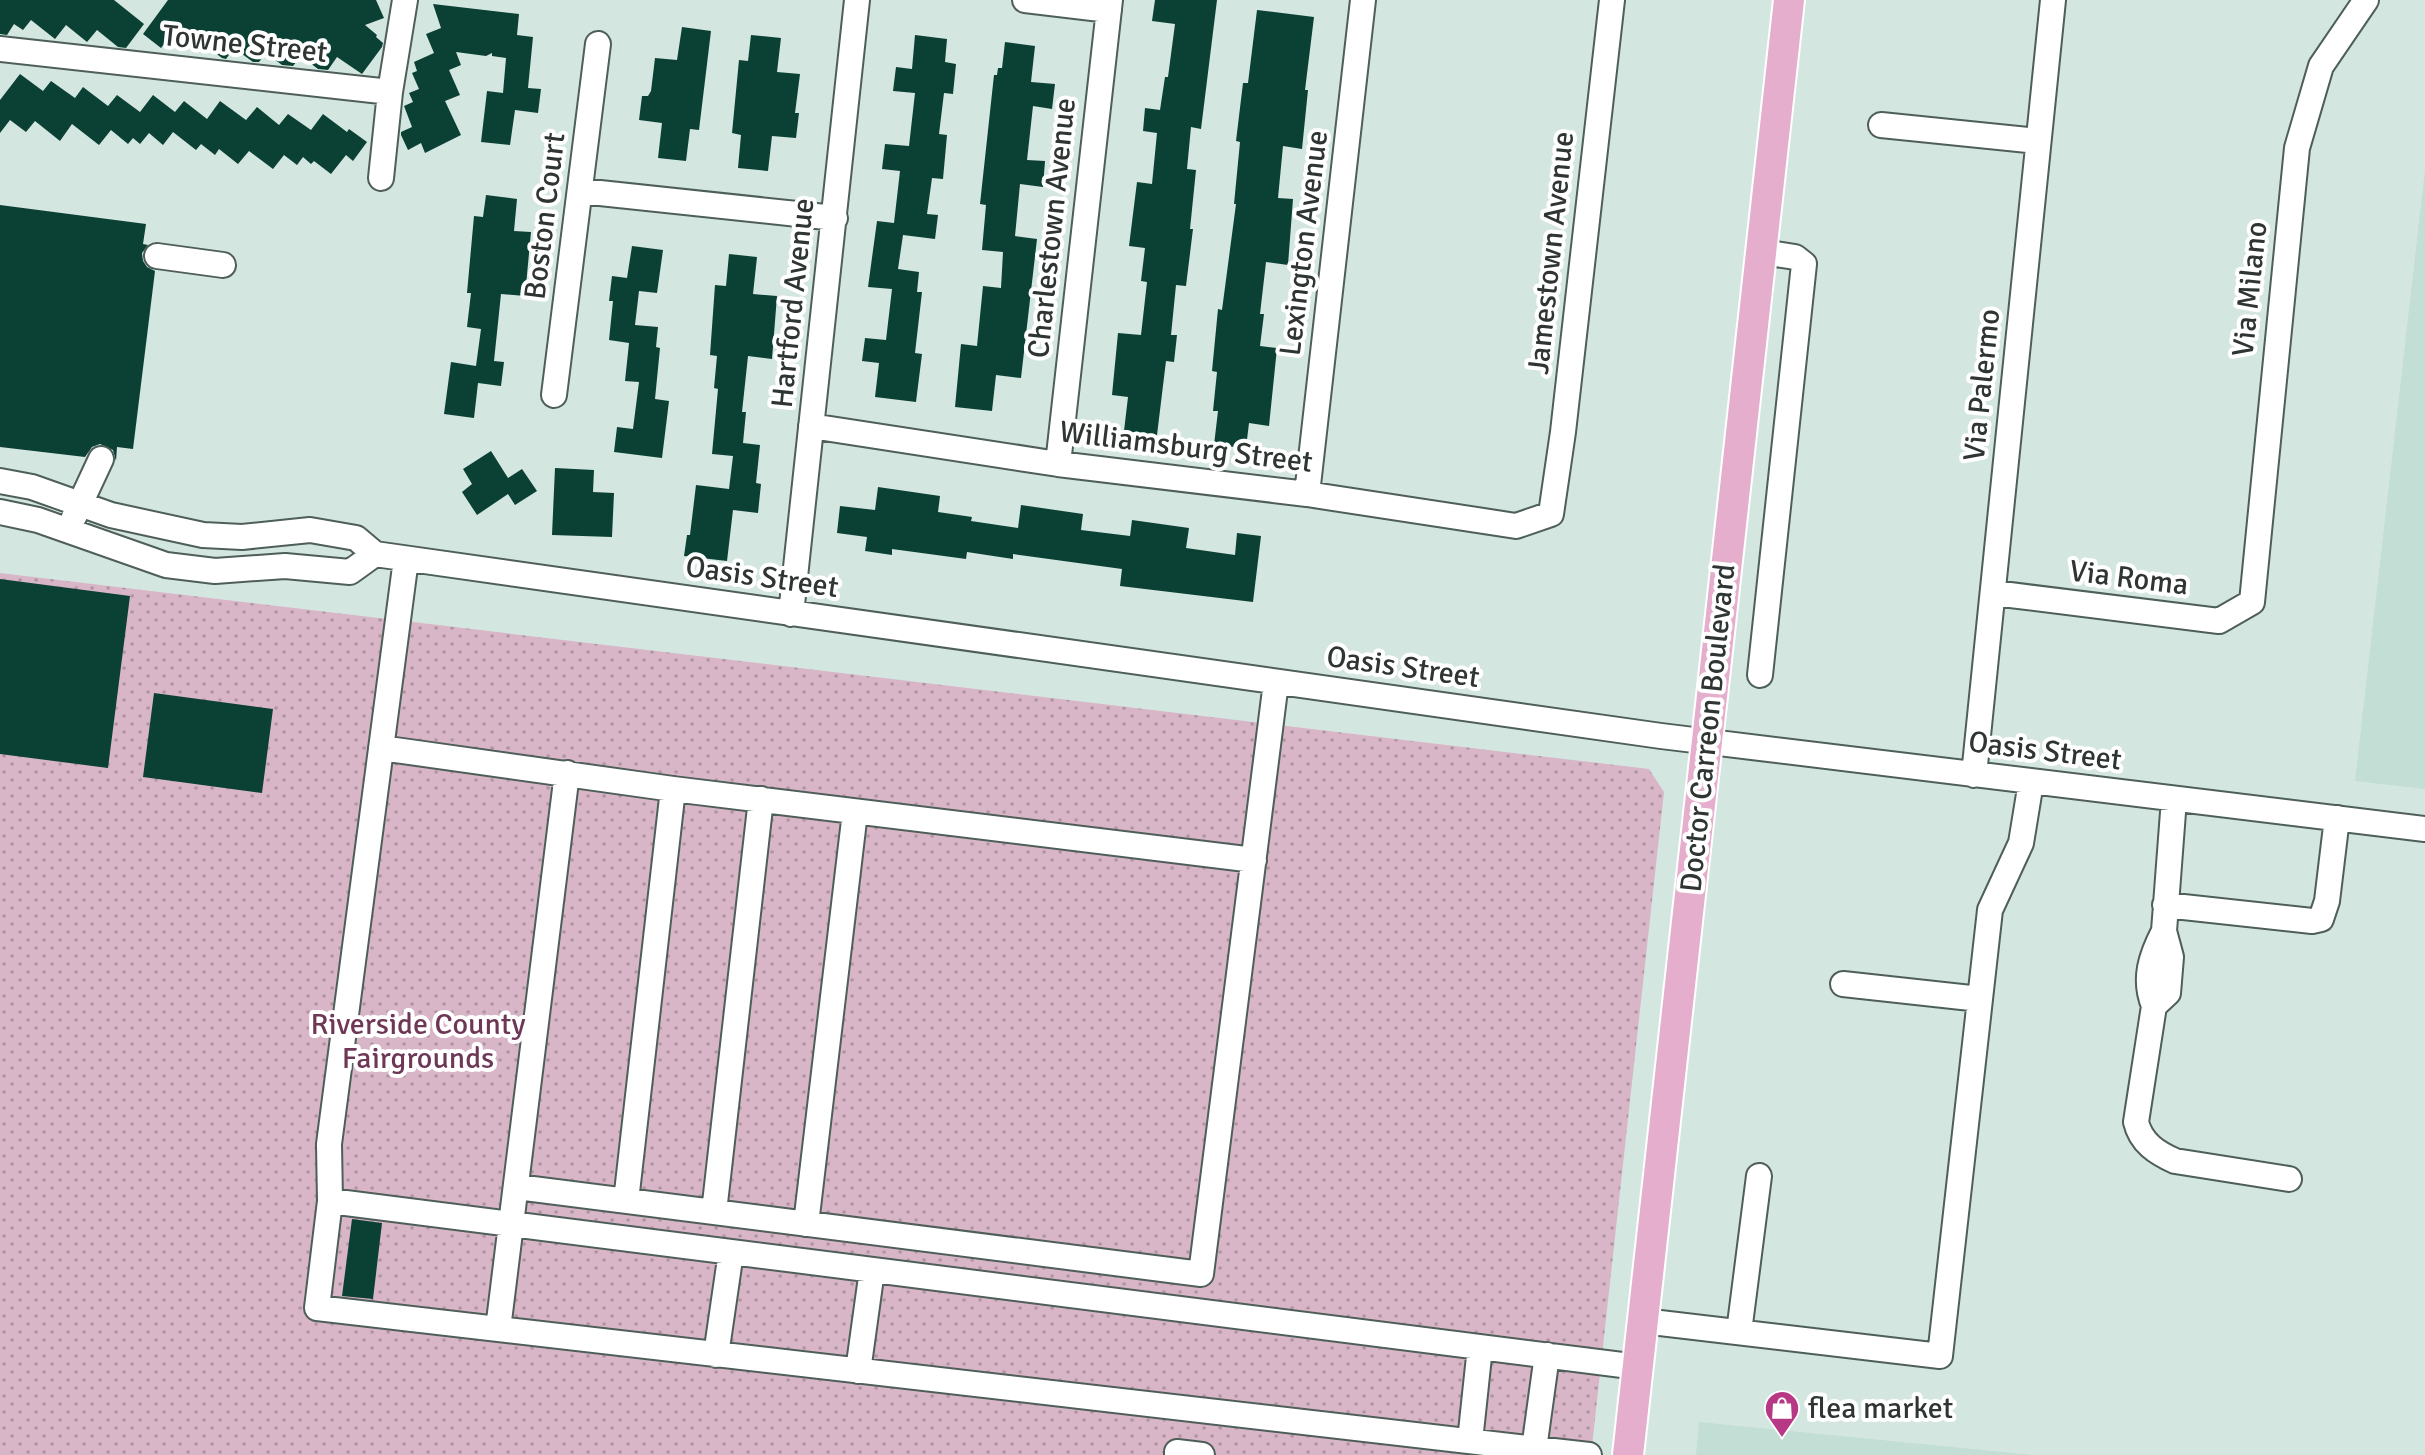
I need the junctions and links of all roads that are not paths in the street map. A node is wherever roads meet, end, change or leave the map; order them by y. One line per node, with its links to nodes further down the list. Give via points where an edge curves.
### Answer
1 (405, 0): 12 (street)
2 (857, 0): 17 (street, Hartford Avenue)
3 (1025, 0): 9 (street)
4 (1363, 0): 26 (street, Lexington Avenue)
5 (1612, 0): 29 (street, Jamestown Avenue)
6 (1789, 0): 18 (main road, Doctor Carreon Boulevard)
7 (2053, 0): 14 (street, Via Palermo)
8 (2366, 0): 34 (street, Via Milano, via 2321,66 2297,148)
9 (1110, 5): 24 (street, Charlestown Avenue)
10 (598, 44): 16 (street, Boston Court)
11 (0, 49): 12 (street, Towne Street)
12 (390, 92): 15 (street)
13 (1881, 125): 14 (street)
14 (2038, 141): 33 (street, Via Palermo)
15 (381, 178)
16 (581, 191): 17 (street); 21 (street, Boston Court)
17 (835, 218): 22 (street, Hartford Avenue)
18 (1762, 252): 36 (street, via 1795,257 1804,264); 38 (main road, Doctor Carreon Boulevard)
19 (157, 256): 20 (street)
20 (223, 265)
21 (554, 395)
22 (811, 426): 24 (street, Williamsburg Street); 35 (street, Hartford Avenue)
23 (101, 459): 27 (street)
24 (1058, 464): 26 (street, Williamsburg Street)
25 (0, 481): 27 (street, Oasis Street)
26 (1307, 494): 29 (street, Williamsburg Street, via 1516,526)
27 (81, 504): 30 (street); 31 (street, Oasis Street, via 203,535 310,530 356,538)
28 (0, 512): 30 (street)
29 (1551, 514)
30 (68, 530): 31 (street, via 166,565 215,571 285,566 350,572)
31 (375, 554): 32 (street, Oasis Street)
32 (406, 559): 35 (street, Oasis Street); 39 (street)
33 (1994, 593): 34 (street, Via Roma, via 2219,621); 41 (street, Via Palermo)
34 (2252, 602)
35 (791, 614): 37 (street, Oasis Street)
36 (1760, 675)
37 (1276, 682): 38 (street, Oasis Street); 49 (street)
38 (1706, 742): 41 (street, Oasis Street); 63 (main road, Doctor Carreon Boulevard)
39 (381, 748): 40 (street); 56 (street, via 329,1144)
40 (567, 773): 43 (street); 55 (street)
41 (1974, 775): 42 (street, Oasis Street)
42 (2031, 782): 45 (street, Oasis Street); 52 (street, via 2021,843 1990,910)
43 (673, 789): 44 (street); 57 (street)
44 (761, 799): 46 (street); 58 (street)
45 (2174, 799): 47 (street, Oasis Street); 50 (street)
46 (855, 812): 49 (street); 60 (street)
47 (2337, 818): 48 (street, Oasis Street); 50 (street, via 2321,919)
48 (2425, 829)
49 (1254, 860): 60 (street, via 1201,1274)
50 (2165, 905): 54 (street, via 2164,931 2151,956 2147,990 2154,1006 2136,1122 2141,1137 2175,1161)
51 (1843, 984): 52 (street)
52 (1980, 999): 65 (street, via 1940,1356)
53 (1759, 1176): 65 (street)
54 (2289, 1179)
55 (517, 1187): 57 (street); 59 (street)
56 (330, 1201): 59 (street); 64 (street, via 317,1308)
57 (626, 1201): 58 (street)
58 (714, 1212): 60 (street)
59 (513, 1224): 61 (street); 64 (street)
60 (806, 1224)
61 (731, 1252): 62 (street); 67 (street)
62 (872, 1270): 66 (street); 70 (street)
63 (1643, 1321): 65 (street); 69 (main road, Doctor Carreon Boulevard)
64 (498, 1329): 67 (street)
65 (1739, 1332)
66 (1480, 1347): 68 (street); 71 (street)
67 (716, 1355): 70 (street)
68 (1547, 1355): 69 (street); 72 (street)
69 (1638, 1367): 76 (main road, Doctor Carreon Boulevard)
70 (858, 1371): 71 (street)
71 (1470, 1441): 72 (street)
72 (1534, 1449): 75 (street)
73 (1177, 1455): 74 (street)
74 (1202, 1455)
75 (1589, 1455)
76 (1628, 1455)

